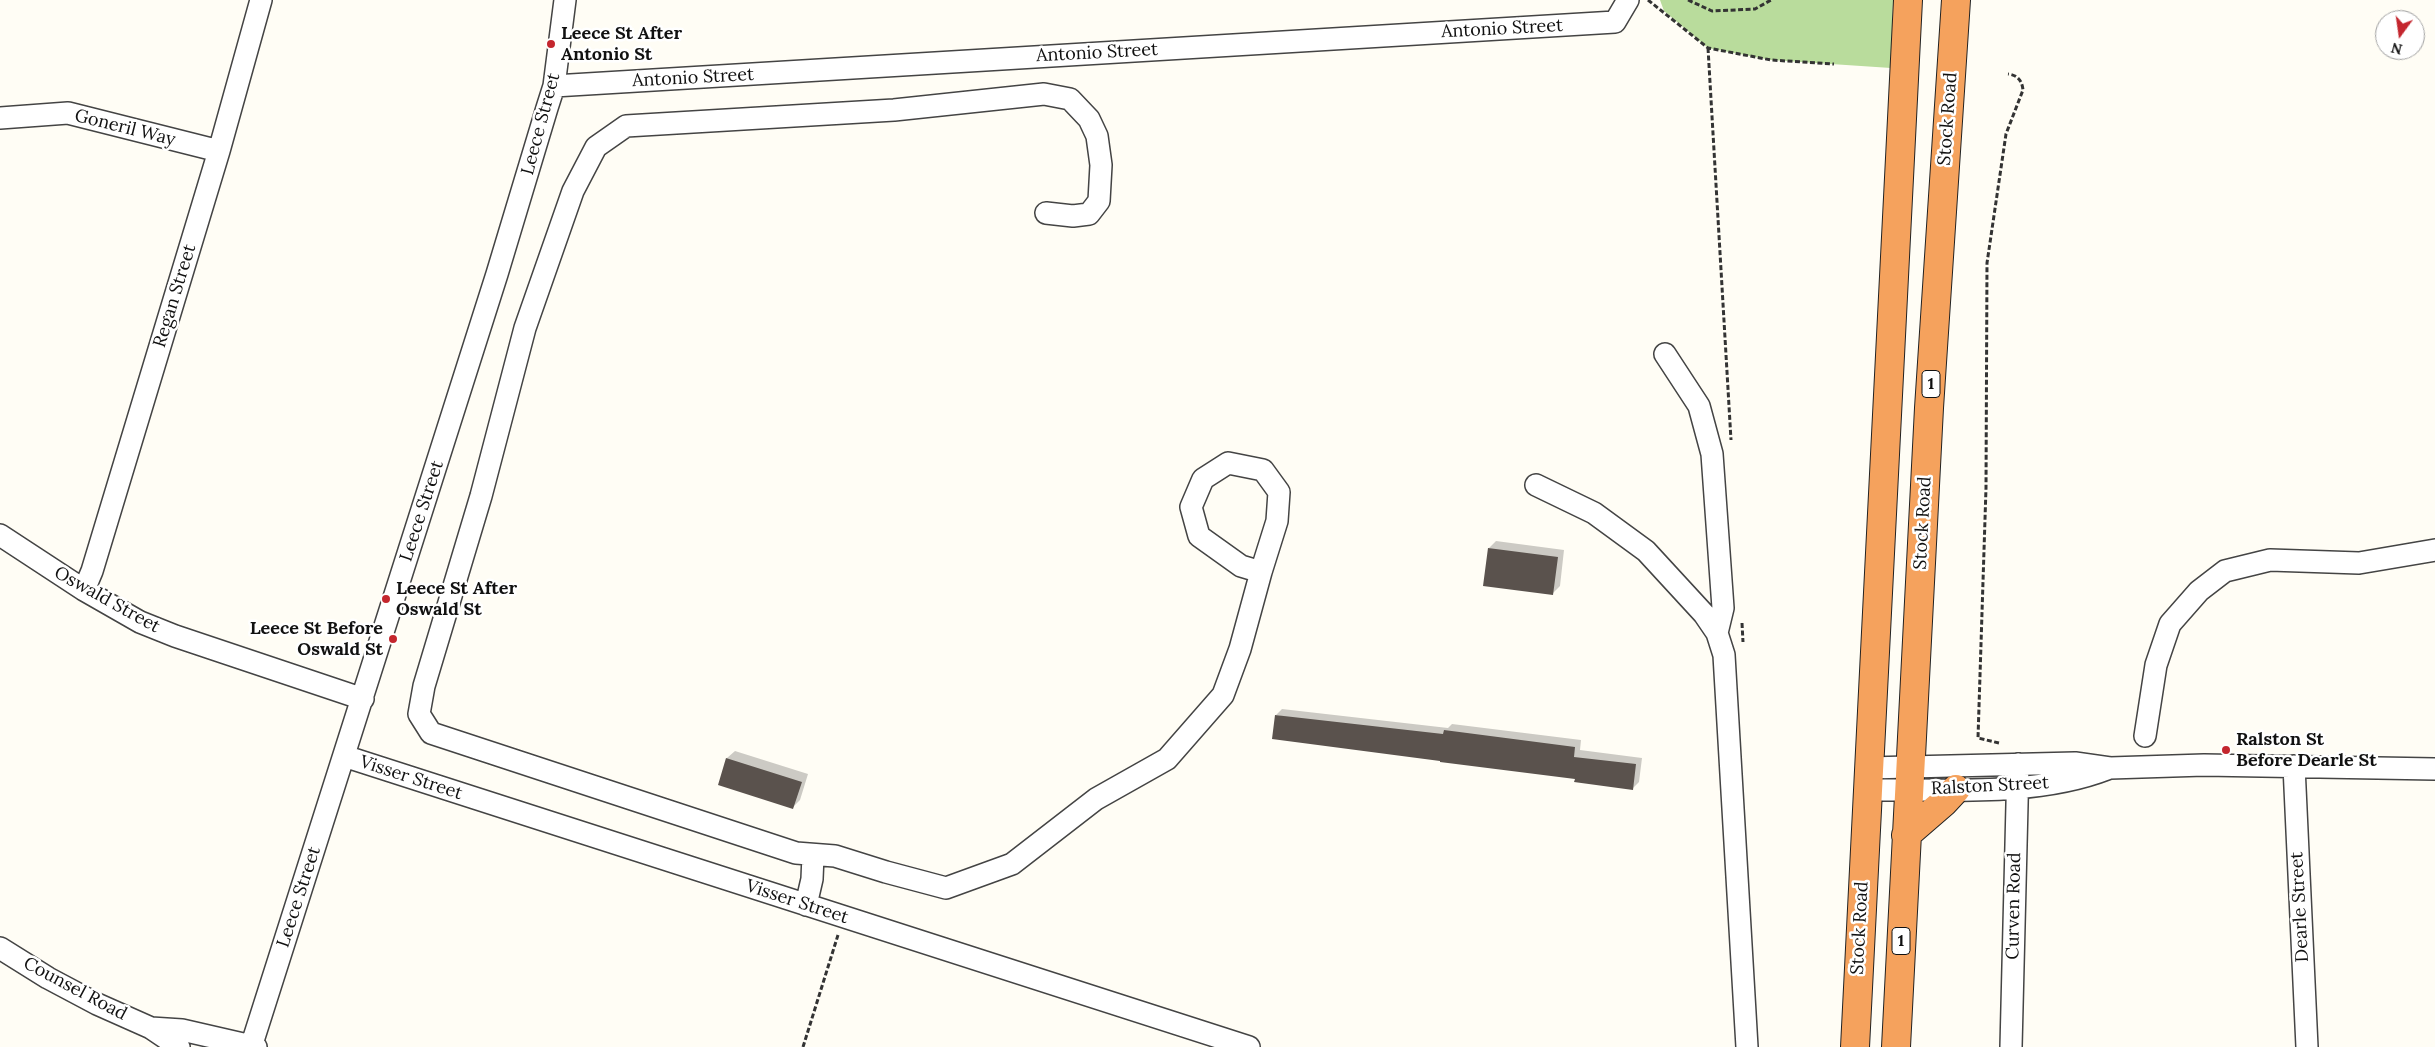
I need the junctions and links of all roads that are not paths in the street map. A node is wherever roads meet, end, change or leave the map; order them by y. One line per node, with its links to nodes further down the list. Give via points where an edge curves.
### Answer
1 (261, 0): 8 (street, Regan Street)
2 (565, 0): 6 (street, Leece Street)
3 (1628, 0): 6 (street, Antonio Street, via 1615,22)
4 (1908, 0): 25 (highway, Stock Road)
5 (1956, 0): 24 (highway, Stock Road / 1)
6 (554, 86): 17 (street, Leece Street)
7 (0, 118): 8 (street, Goneril Way, via 68,113)
8 (219, 151): 15 (street, Regan Street)
9 (1046, 213): 29 (street, via 1089,214 1099,201 1101,165 1097,136 1089,119 1070,99 1044,94 894,110 626,126 596,147 573,191 526,328 482,496 424,686 419,714 431,733 796,853)
10 (1665, 354): 16 (street, via 1699,406 1712,454 1723,608)
11 (1536, 485): 16 (street, via 1594,513 1646,551 1704,614)
12 (0, 535): 15 (street, Oswald Street)
13 (2435, 550): 18 (street, via 2359,563 2270,560 2225,571 2199,591 2170,624 2156,665)
14 (1260, 572): 14 (street, via 1241,566 1199,536 1191,507 1203,479 1228,463 1263,470 1279,492 1277,521); 29 (street, via 1240,649 1223,695 1167,759 1096,799 1012,864 946,888 835,856)
15 (84, 590): 17 (street, Oswald Street, via 140,622 175,636)
16 (1717, 633): 36 (street, via 1724,655)
17 (363, 699): 19 (street, Leece Street)
18 (2145, 736)
19 (344, 756): 30 (street, Visser Street); 33 (street, Leece Street)
20 (2018, 764): 22 (street, Ralston Street, via 2074,763); 24 (street, Ralston Street); 26 (street, Curven Road)
21 (2294, 766): 22 (street, Ralston Street); 23 (street, Ralston Street); 40 (street, Dearle Street)
22 (2110, 768): 26 (street, Ralston Street, via 2080,780)
23 (2435, 769)
24 (1909, 778): 25 (street, Ralston Street); 27 (street, Ralston Street); 28 (highway, Stock Road / 1)
25 (1868, 779): 37 (highway, Stock Road)
26 (2018, 787): 27 (street, Ralston Street); 39 (street, Curven Road)
27 (1956, 789): 28 (highway)
28 (1906, 835): 38 (highway, Stock Road / 1)
29 (812, 855): 30 (street, via 812,879)
30 (806, 905): 35 (street, Visser Street)
31 (0, 948): 32 (street, Counsel Road, via 97,1004)
32 (151, 1028): 33 (street, Counsel Road, via 182,1030); 34 (street, Counsel Road)
33 (253, 1046)
34 (179, 1047)
35 (1249, 1047)
36 (1747, 1047)
37 (1854, 1047)
38 (1896, 1047)
39 (2012, 1047)
40 (2307, 1047)

